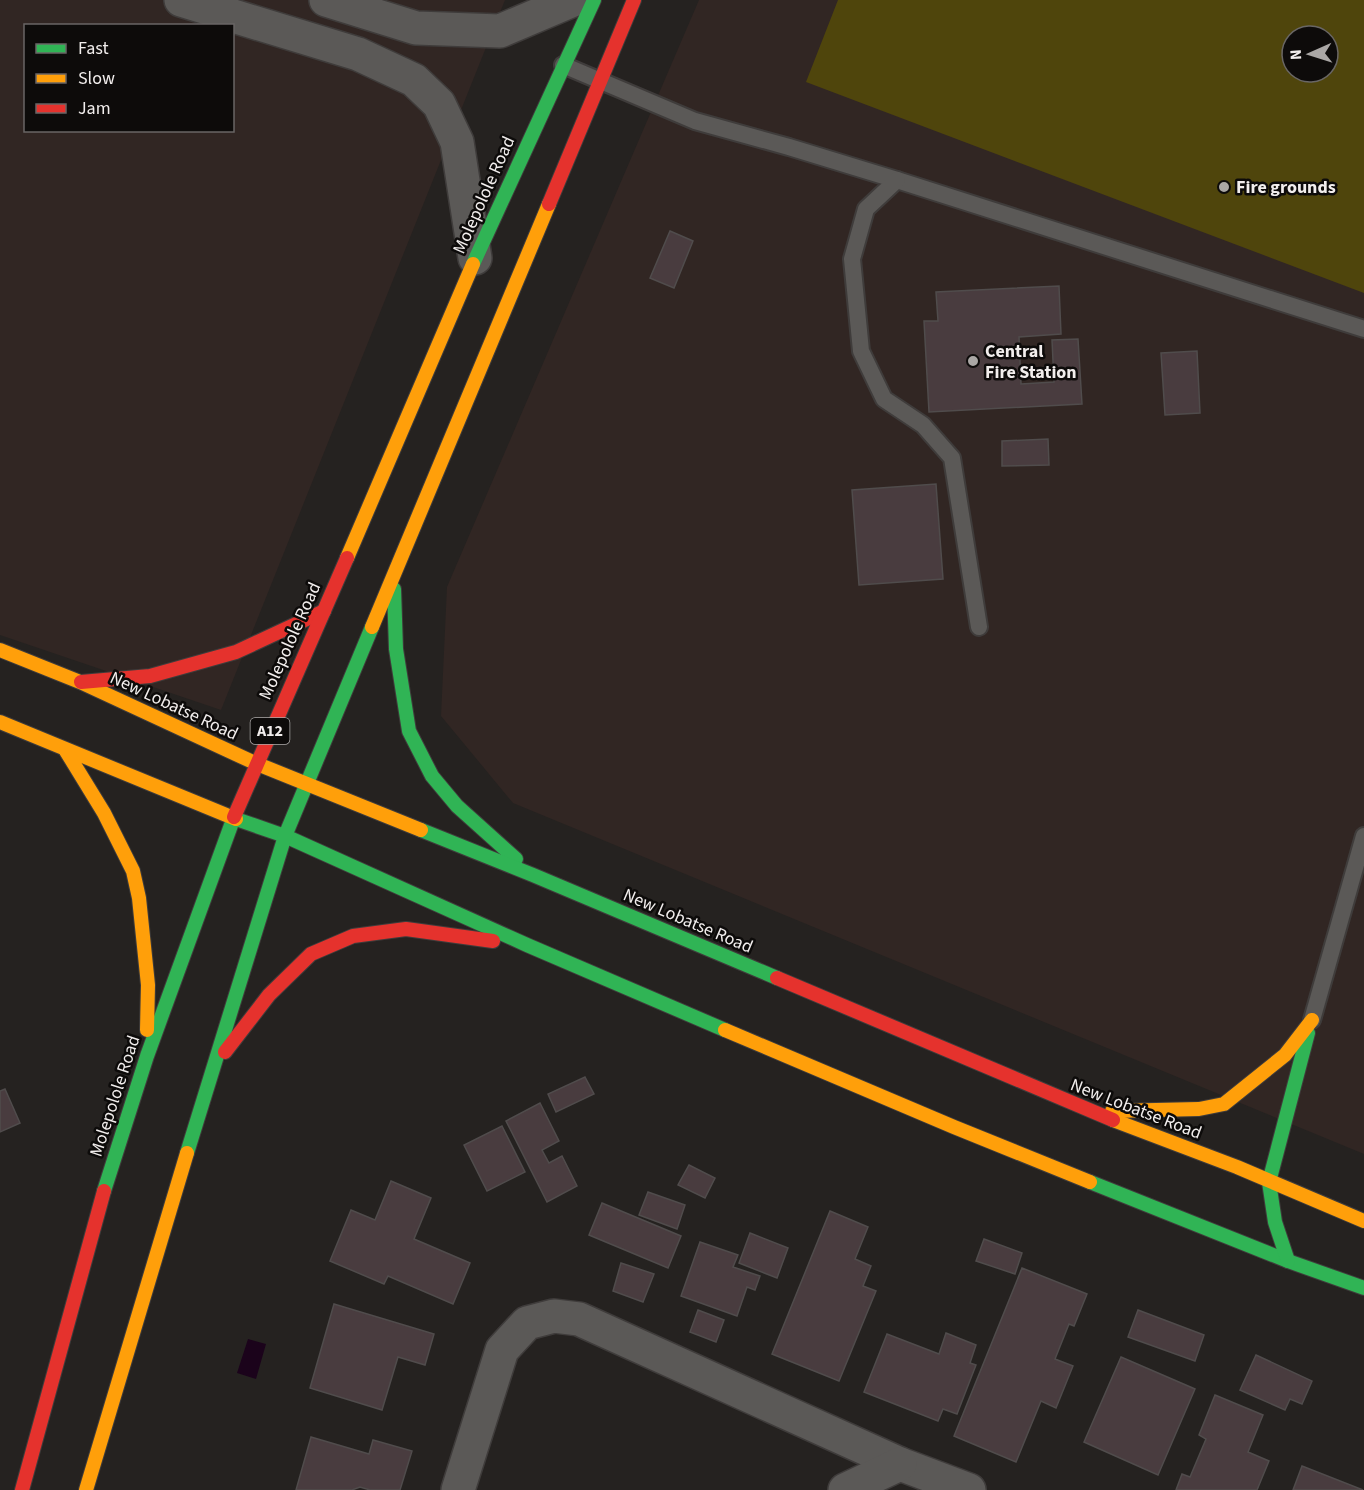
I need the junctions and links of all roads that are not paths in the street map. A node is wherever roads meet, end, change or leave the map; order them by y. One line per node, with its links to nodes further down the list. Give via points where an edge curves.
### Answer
1 (182, 0): 9 (street, via 358,54 414,80 439,104 457,142)
2 (326, 0): 3 (street, via 416,28 500,31)
3 (573, 0)
4 (594, 0): 6 (main road, Molepolole Road / A12)
5 (625, 3): 7 (main road)
6 (563, 65): 7 (lane); 9 (main road, Molepolole Road / A12)
7 (600, 81): 8 (lane, via 694,122); 11 (main road)
8 (897, 180): 10 (lane); 13 (lane, via 866,209 852,259 861,351 884,399 923,424 952,458)
9 (475, 258): 12 (main road, Molepolole Road / A12)
10 (1364, 329)
11 (393, 582): 19 (main road); 23 (main road, via 396,649 410,731 432,776 457,807)
12 (324, 611): 15 (main road, via 236,652 196,664 150,676); 18 (main road, Molepolole Road / A12)
13 (979, 627)
14 (0, 650): 15 (main road, New Lobatse Road)
15 (80, 682): 18 (main road, New Lobatse Road)
16 (0, 722): 17 (main road)
17 (66, 751): 20 (main road); 26 (main road, via 133,871 148,985)
18 (255, 763): 19 (main road, New Lobatse Road); 20 (main road, Molepolole Road / A12)
19 (307, 783): 21 (main road); 23 (main road, New Lobatse Road)
20 (233, 818): 21 (main road); 26 (main road, Molepolole Road / A12)
21 (285, 836): 24 (main road); 27 (main road)
22 (1364, 836): 25 (lane)
23 (533, 875): 28 (main road, New Lobatse Road)
24 (527, 945): 27 (main road, via 406,929 353,936 311,954 269,995); 31 (main road, via 954,1127)
25 (1312, 1020): 28 (main road, via 1285,1055 1224,1104 1199,1109); 29 (main road)
26 (147, 1056): 34 (main road, Molepolole Road / A12, via 113,1158)
27 (211, 1071): 35 (main road)
28 (1089, 1111): 29 (main road, New Lobatse Road)
29 (1269, 1182): 30 (main road, New Lobatse Road); 31 (main road, via 1275,1227)
30 (1364, 1221)
31 (1288, 1261): 32 (main road)
32 (1364, 1288)
33 (900, 1464): 36 (street, via 579,1319 554,1316 527,1323 502,1350); 37 (street); 38 (street)
34 (22, 1490)
35 (87, 1490)
36 (458, 1490)
37 (845, 1490)
38 (969, 1490)

